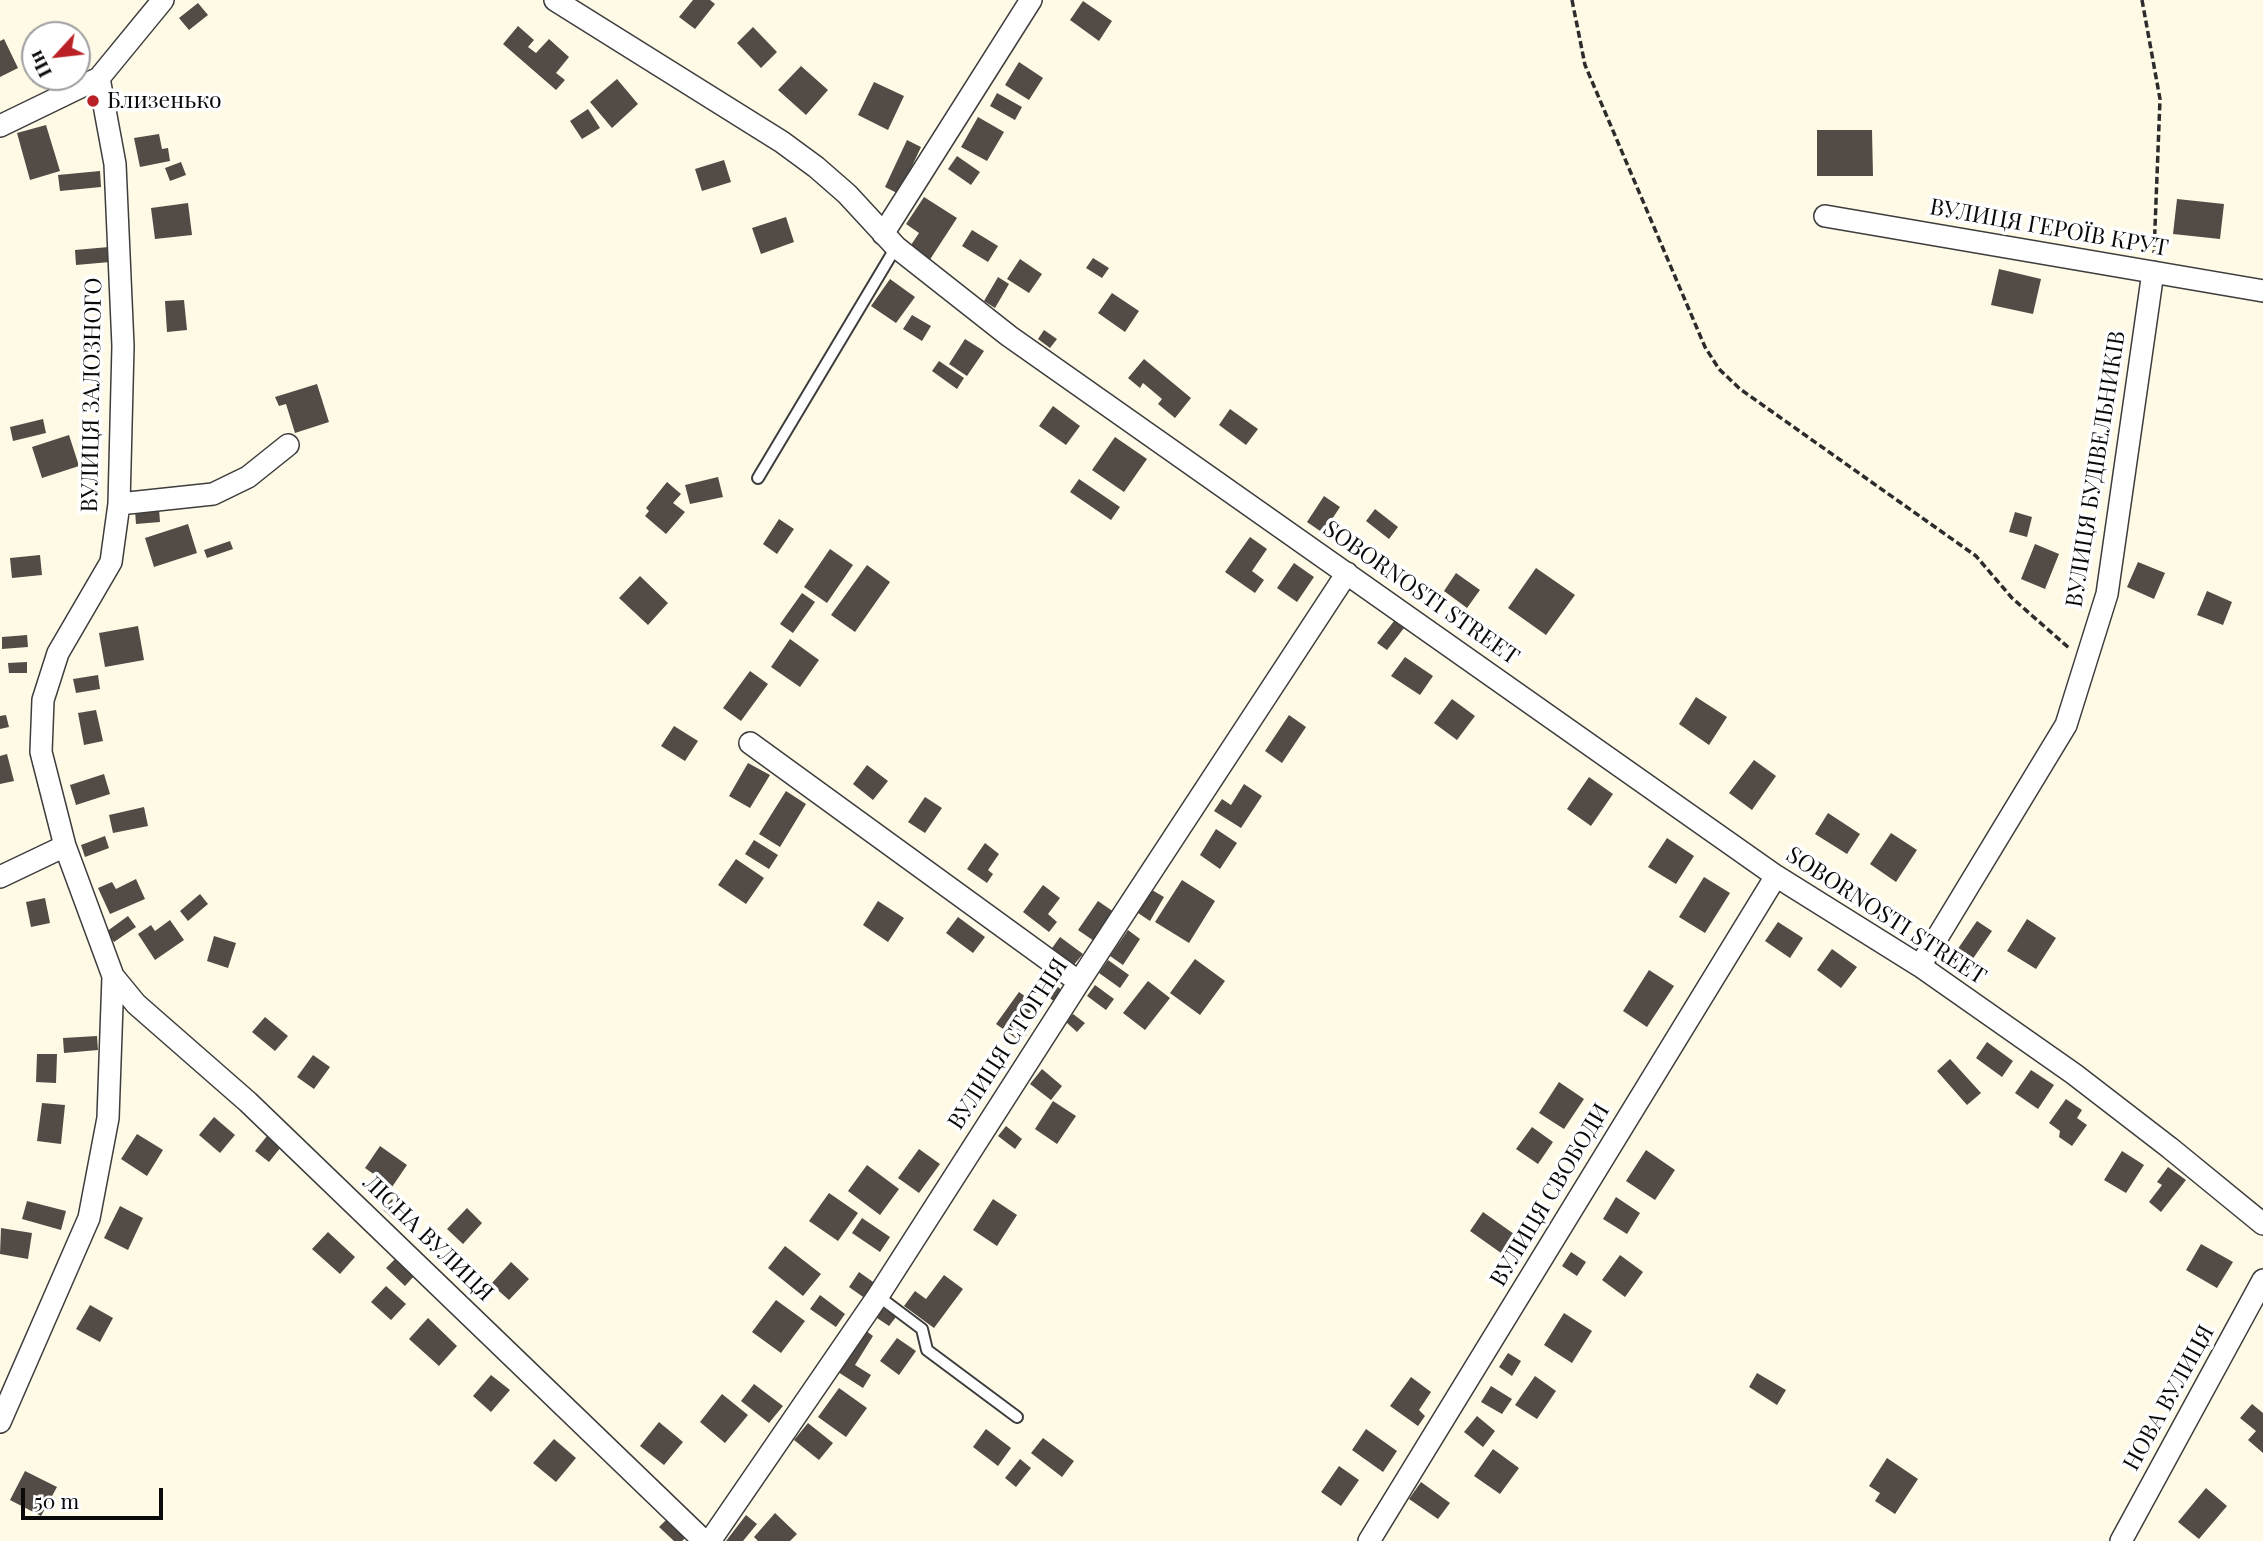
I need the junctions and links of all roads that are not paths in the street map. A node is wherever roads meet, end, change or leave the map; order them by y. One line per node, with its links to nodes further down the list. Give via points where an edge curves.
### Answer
1 (163, 0): 4 (street)
2 (555, 0): 7 (street, SOBORNOSTI STREET, via 782,142 847,194)
3 (1031, 0): 7 (street)
4 (100, 78): 5 (street); 12 (street, ВУЛИЦЯ ЗАЛОЗНОГО, via 115,164 123,345)
5 (0, 126)
6 (1825, 216): 8 (street, ВУЛИЦЯ ГЕРОЇВ КРУТ)
7 (890, 241): 11 (lane); 13 (street, SOBORNOSTI STREET, via 1009,336)
8 (2153, 272): 9 (street, ВУЛИЦЯ ГЕРОЇВ КРУТ); 18 (street, ВУЛИЦЯ БУДІВЕЛЬНИКІВ, via 2107,594 2067,725)
9 (2263, 291)
10 (288, 445): 12 (street, via 247,477 213,494)
11 (758, 478)
12 (120, 504): 15 (street, ВУЛИЦЯ ЗАЛОЗНОГО, via 111,562 58,653 43,699 41,752)
13 (1347, 573): 16 (street, SOBORNOSTI STREET); 20 (street, ВУЛИЦЯ СТОГНІЯ)
14 (750, 743): 20 (street)
15 (65, 846): 17 (street); 19 (street, ВУЛИЦЯ ЗАЛОЗНОГО)
16 (1776, 876): 18 (street, SOBORNOSTI STREET); 27 (street, ВУЛИЦЯ СВОБОДИ)
17 (0, 877)
18 (1920, 966): 21 (street, SOBORNOSTI STREET, via 2074,1074)
19 (113, 976): 25 (street, ВУЛИЦЯ ЗАЛОЗНОГО, via 107,1118 89,1218); 26 (street, ЛІСНА ВУЛИЦЯ, via 136,1004 248,1102)
20 (1079, 982): 23 (street, ВУЛИЦЯ СТОГНІЯ)
21 (2263, 1224)
22 (2263, 1280): 28 (street, НОВА ВУЛИЦЯ)
23 (878, 1296): 24 (lane, via 922,1329 927,1350); 26 (street, ВУЛИЦЯ СТОГНІЯ)
24 (1017, 1417)
25 (0, 1422)
26 (707, 1541)
27 (1368, 1541)
28 (2121, 1541)

